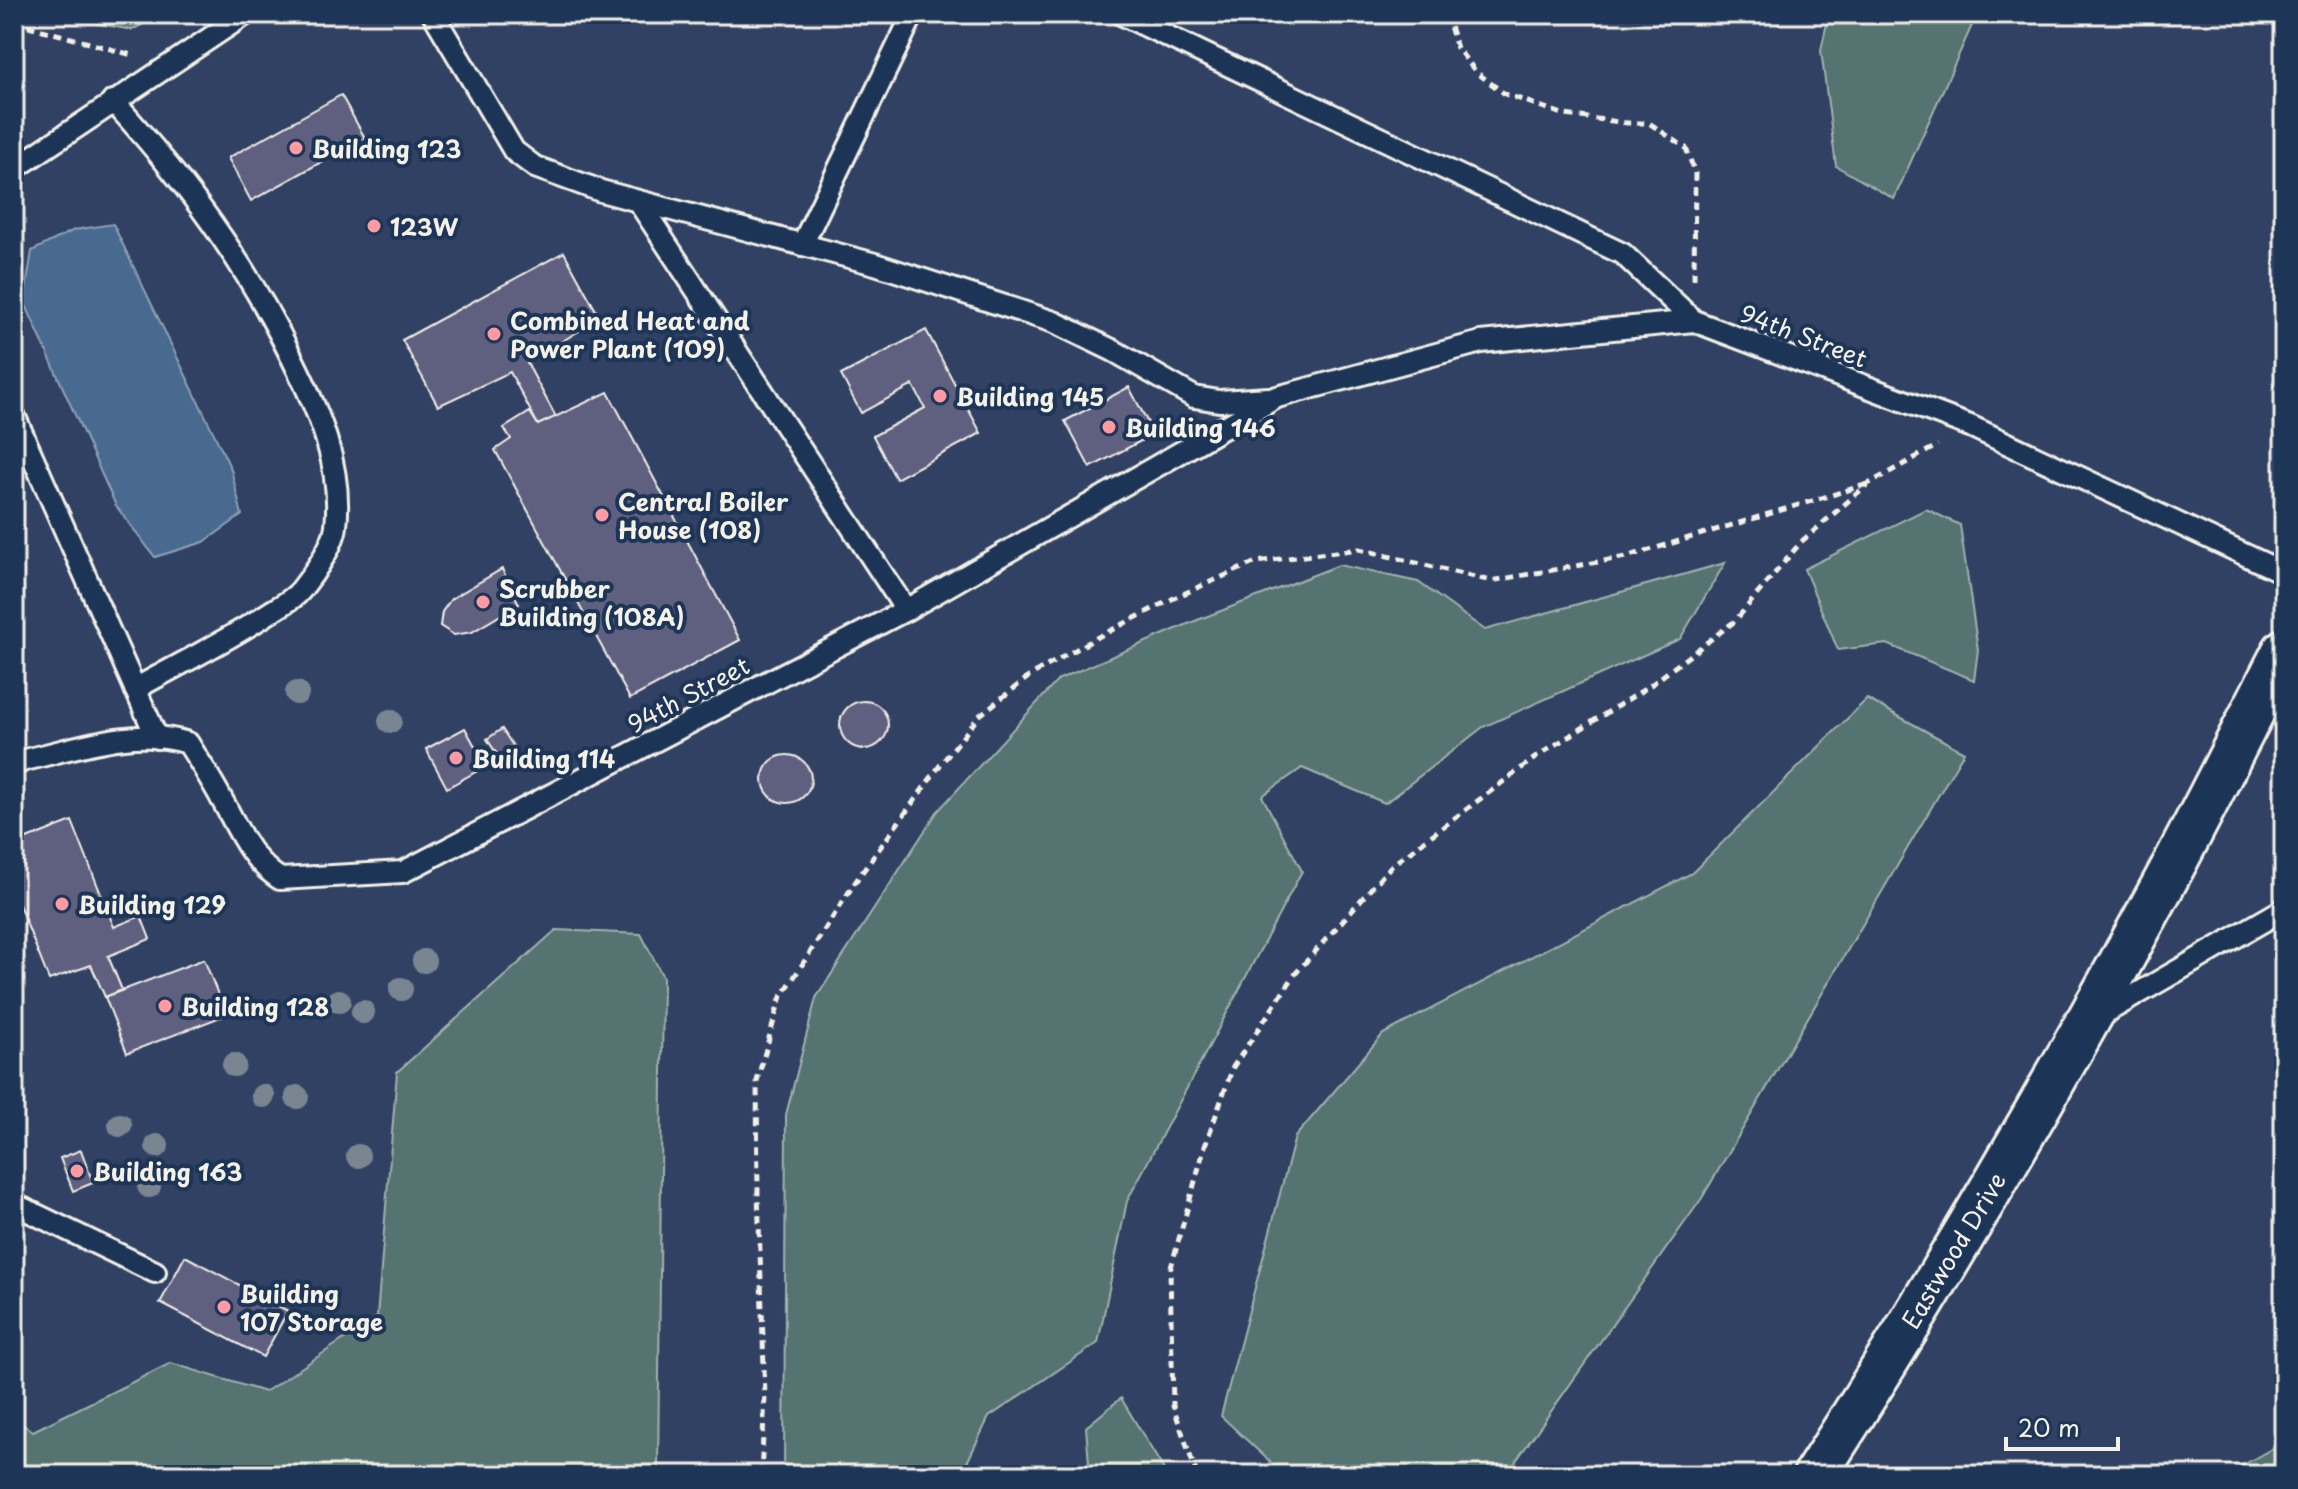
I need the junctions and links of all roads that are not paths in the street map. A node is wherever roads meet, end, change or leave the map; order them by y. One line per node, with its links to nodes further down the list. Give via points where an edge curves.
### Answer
1 (246, 14): 5 (lane)
2 (433, 14): 7 (lane, 94th Street, via 514,151 535,167)
3 (913, 14): 8 (lane)
4 (1121, 14): 9 (lane, via 1623,254)
5 (113, 101): 6 (lane); 15 (lane, via 220,231 269,310 318,410 336,480 336,529 299,593)
6 (14, 169)
7 (638, 201): 8 (lane, 94th Street); 13 (lane)
8 (802, 245): 10 (lane, 94th Street, via 1004,304 1066,328 1194,397)
9 (1694, 321): 10 (lane, 94th Street, via 1481,342); 12 (lane, 94th Street, via 1970,426)
10 (1277, 397): 13 (lane, 94th Street)
11 (14, 415): 15 (lane)
12 (2284, 573)
13 (906, 610): 16 (lane, 94th Street, via 403,872 280,879 247,848 188,743)
14 (2284, 651): 19 (street, Eastwood Drive)
15 (135, 689): 16 (lane)
16 (157, 738): 17 (lane, 94th Street, via 119,739)
17 (14, 765)
18 (2284, 909): 19 (lane, Eastwood Drive)
19 (2087, 1023): 22 (street, Eastwood Drive)
20 (14, 1204): 21 (lane)
21 (155, 1272)
22 (1815, 1475)

